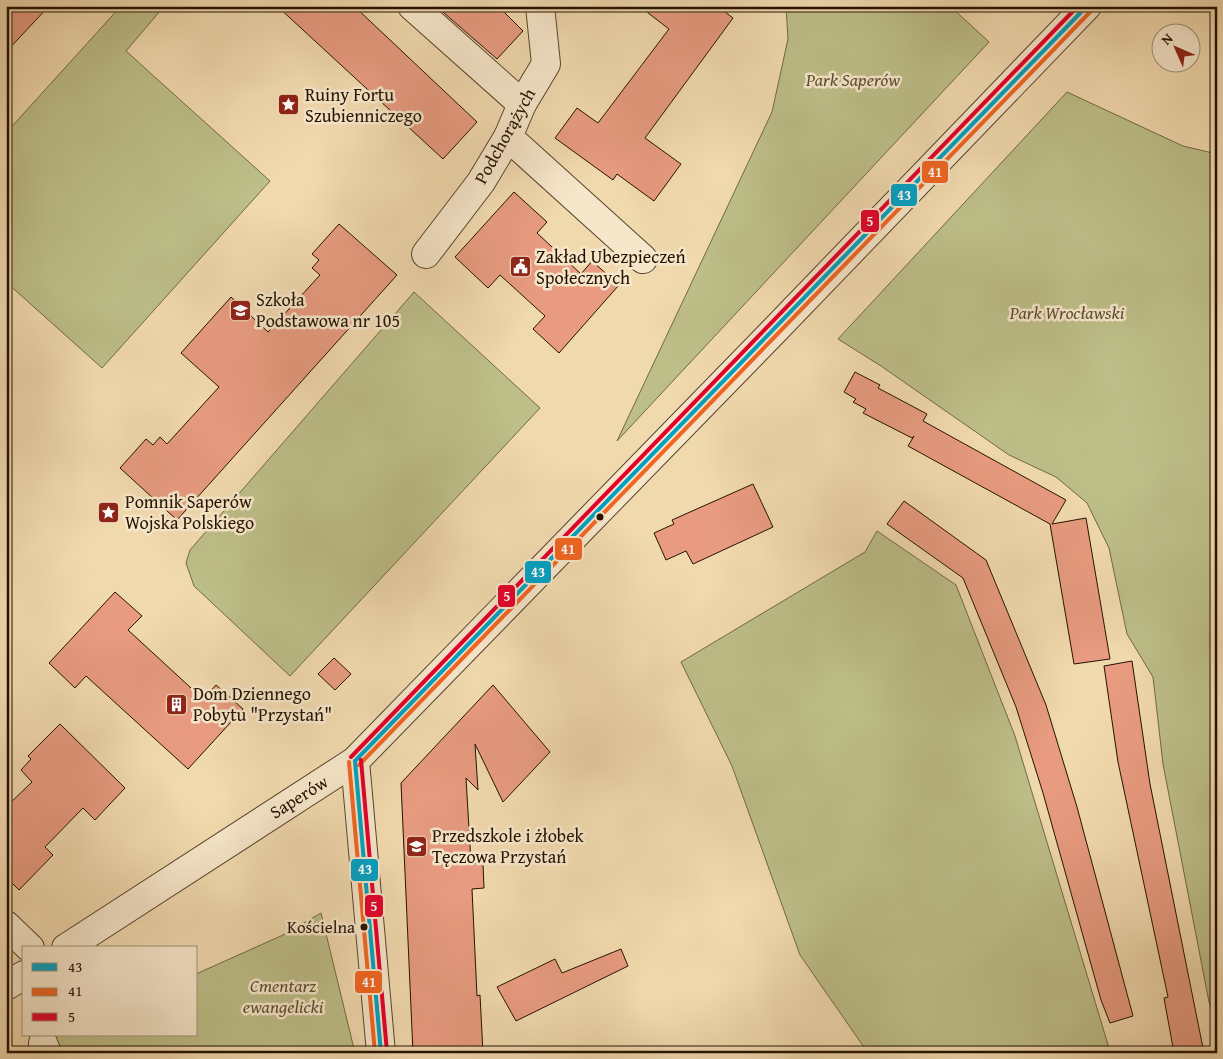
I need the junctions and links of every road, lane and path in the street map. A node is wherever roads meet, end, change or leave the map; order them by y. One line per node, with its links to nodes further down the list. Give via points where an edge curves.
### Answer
1 (412, 6): 4 (street)
2 (540, 6): 4 (street, Podchorążych, via 546,64)
3 (1087, 6): 8 (street, Saperów)
4 (522, 104): 5 (street, Podchorążych)
5 (508, 137): 6 (street, Podchorążych, via 481,182); 7 (street)
6 (426, 254)
7 (643, 259)
8 (355, 761): 11 (street, Saperów); 14 (street)
9 (6, 925): 10 (street)
10 (28, 946)
11 (69, 946)
12 (22, 976): 13 (street)
13 (6, 986)
14 (381, 1053)

